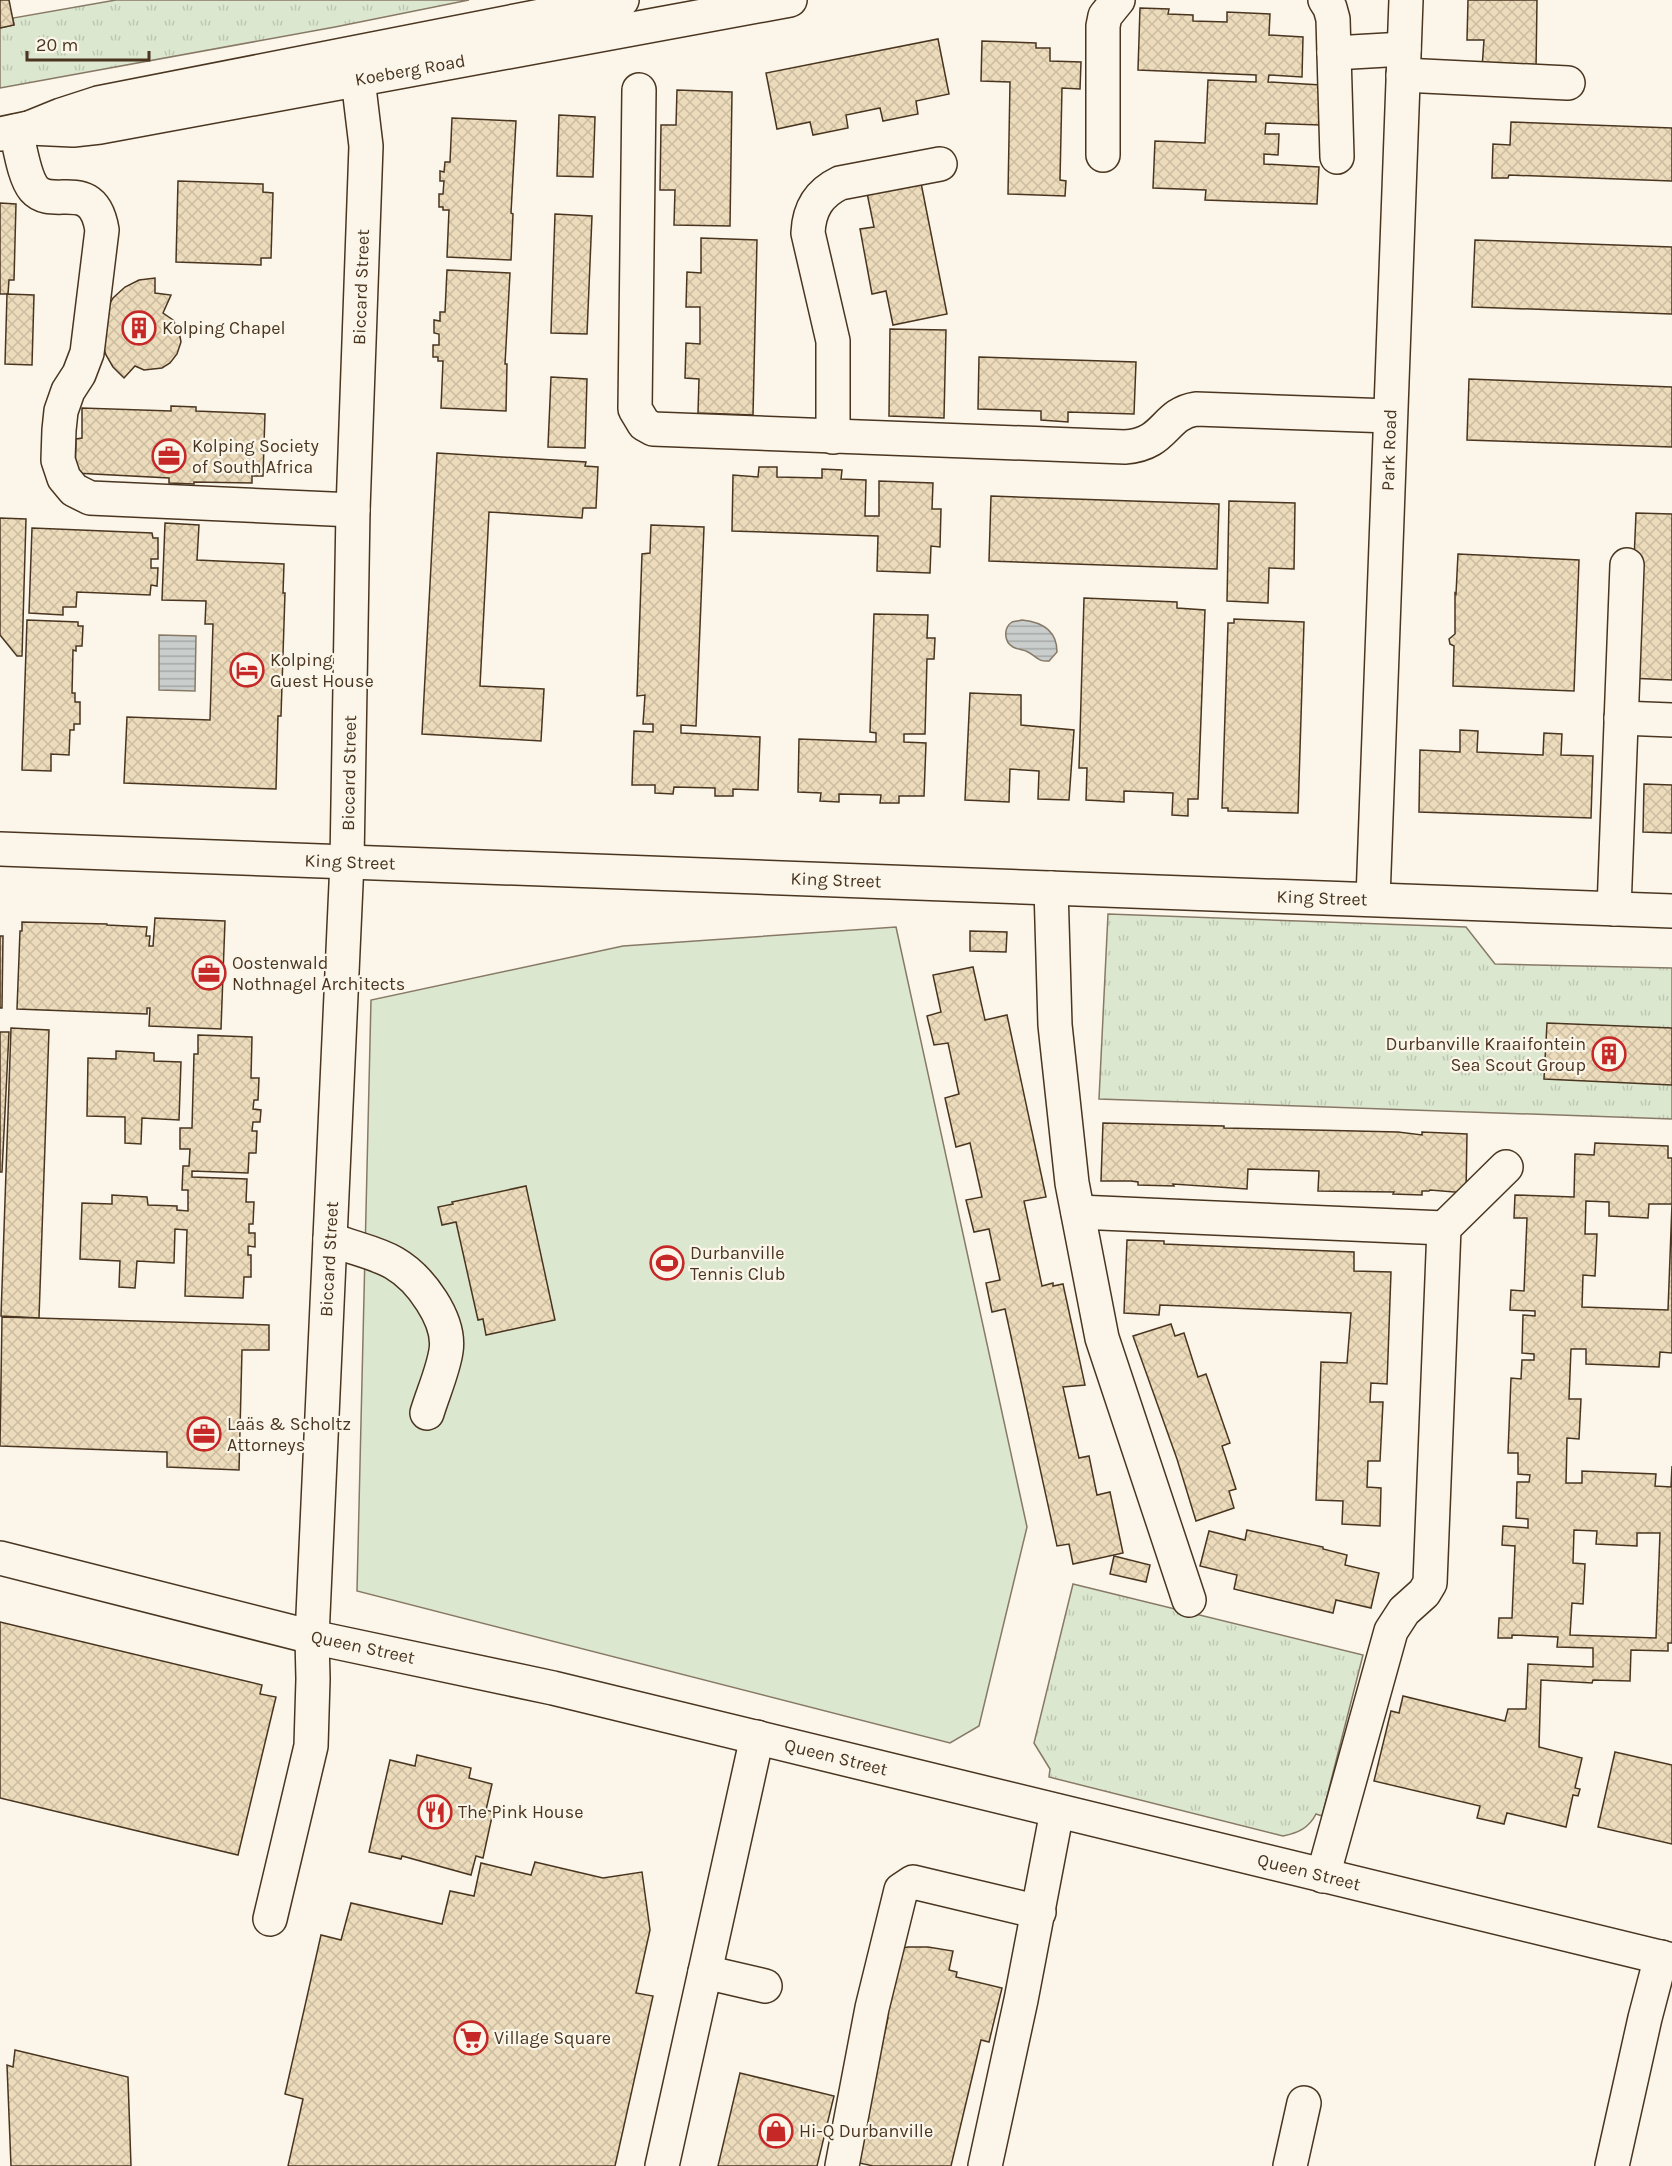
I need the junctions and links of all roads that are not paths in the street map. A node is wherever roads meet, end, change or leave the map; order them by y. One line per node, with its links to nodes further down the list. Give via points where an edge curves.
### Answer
1 (622, 0): 8 (street, Koeberg Road)
2 (790, 0): 8 (street, Koeberg Road)
3 (1118, 0): 12 (street, via 1105,16 1103,26)
4 (1325, 0): 6 (street, via 1332,19)
5 (1406, 0): 7 (street, Park Road)
6 (1334, 53): 7 (street); 13 (street)
7 (1404, 62): 9 (street); 15 (street, Park Road)
8 (356, 66): 11 (street, Koeberg Road, via 100,127); 17 (street, Biccard Street, via 366,146)
9 (1568, 83)
10 (639, 90): 16 (street, via 635,400 639,417 653,429 664,431)
11 (15, 131): 17 (street, via 29,181 36,191 90,203 97,211 102,230 87,353 64,401 58,430 58,460 64,478 74,490 90,498)
12 (1102, 155)
13 (1337, 157)
14 (940, 164): 16 (street, via 840,183 828,189 813,208 808,233 832,340)
15 (1390, 416): 16 (street, via 1196,409 1176,416 1147,444 1125,447); 24 (street, Park Road)
16 (833, 437)
17 (353, 510): 22 (street, Biccard Street)
18 (1626, 565): 19 (street)
19 (1621, 718): 20 (street); 25 (street)
20 (1672, 720)
21 (0, 849): 22 (street, King Street)
22 (347, 862): 23 (street, King Street); 30 (street, Biccard Street)
23 (1051, 888): 24 (street, King Street); 28 (street, via 1055,1024)
24 (1373, 899): 25 (street, King Street)
25 (1614, 909): 26 (street, King Street)
26 (1672, 911)
27 (1506, 1167): 29 (street)
28 (1078, 1212): 29 (street); 33 (street, via 1102,1338)
29 (1444, 1228): 37 (street, via 1430,1583 1391,1631)
30 (330, 1239): 31 (street, via 396,1264 411,1276 438,1311 446,1334 446,1350); 34 (street, Biccard Street)
31 (427, 1413)
32 (0, 1558): 34 (street, Queen Street)
33 (1189, 1600)
34 (312, 1637): 35 (street, Queen Street, via 553,1688); 39 (street, Biccard Street, via 311,1746)
35 (757, 1737): 36 (street, Queen Street); 41 (street)
36 (1057, 1811): 37 (street, Queen Street); 38 (street)
37 (1323, 1876): 40 (street, Queen Street)
38 (1038, 1912): 45 (street, via 914,1882 901,1890 872,2008); 46 (street)
39 (270, 1919)
40 (1666, 1959): 48 (street, via 1645,2018)
41 (705, 1972): 42 (street); 44 (street)
42 (765, 1986)
43 (1304, 2103): 47 (street)
44 (662, 2166)
45 (842, 2166)
46 (984, 2166)
47 (1290, 2166)
48 (1612, 2166)

